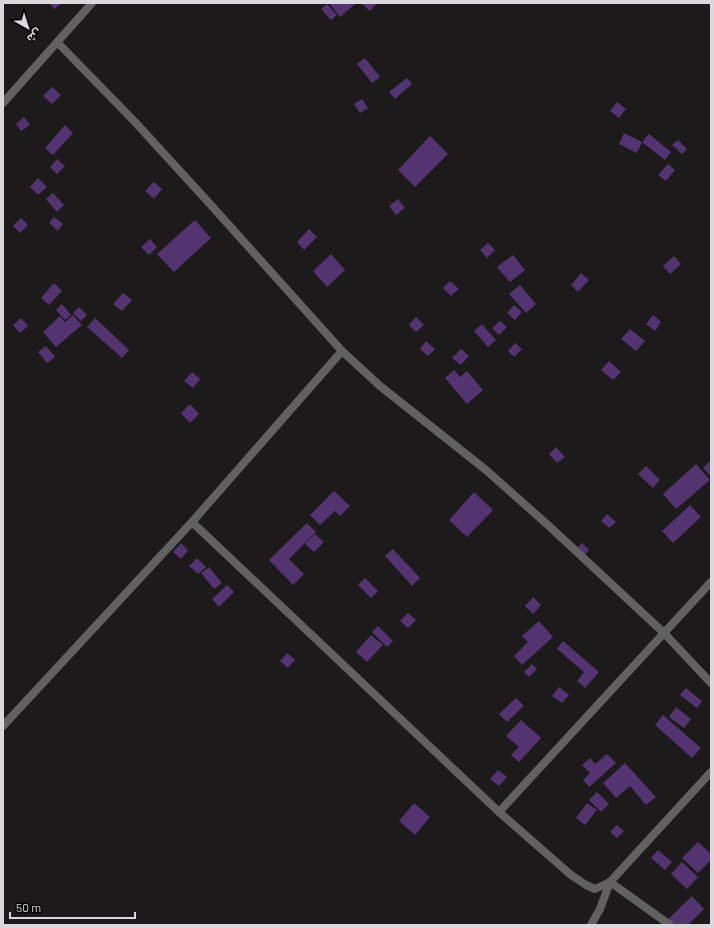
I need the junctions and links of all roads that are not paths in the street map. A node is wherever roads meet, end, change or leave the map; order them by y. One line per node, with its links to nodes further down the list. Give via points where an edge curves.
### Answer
1 (92, 3): 2 (street)
2 (57, 42): 3 (street); 4 (street, via 135,122)
3 (3, 103)
4 (342, 351): 5 (street); 7 (street, via 380,386 550,526)
5 (192, 522): 9 (street); 11 (street)
6 (711, 582): 7 (street)
7 (664, 633): 8 (street); 11 (street)
8 (711, 683)
9 (3, 726)
10 (711, 772): 12 (street)
11 (499, 812): 12 (street, via 586,885 595,889)
12 (610, 882): 13 (street); 14 (street)
13 (591, 925)
14 (670, 925)

